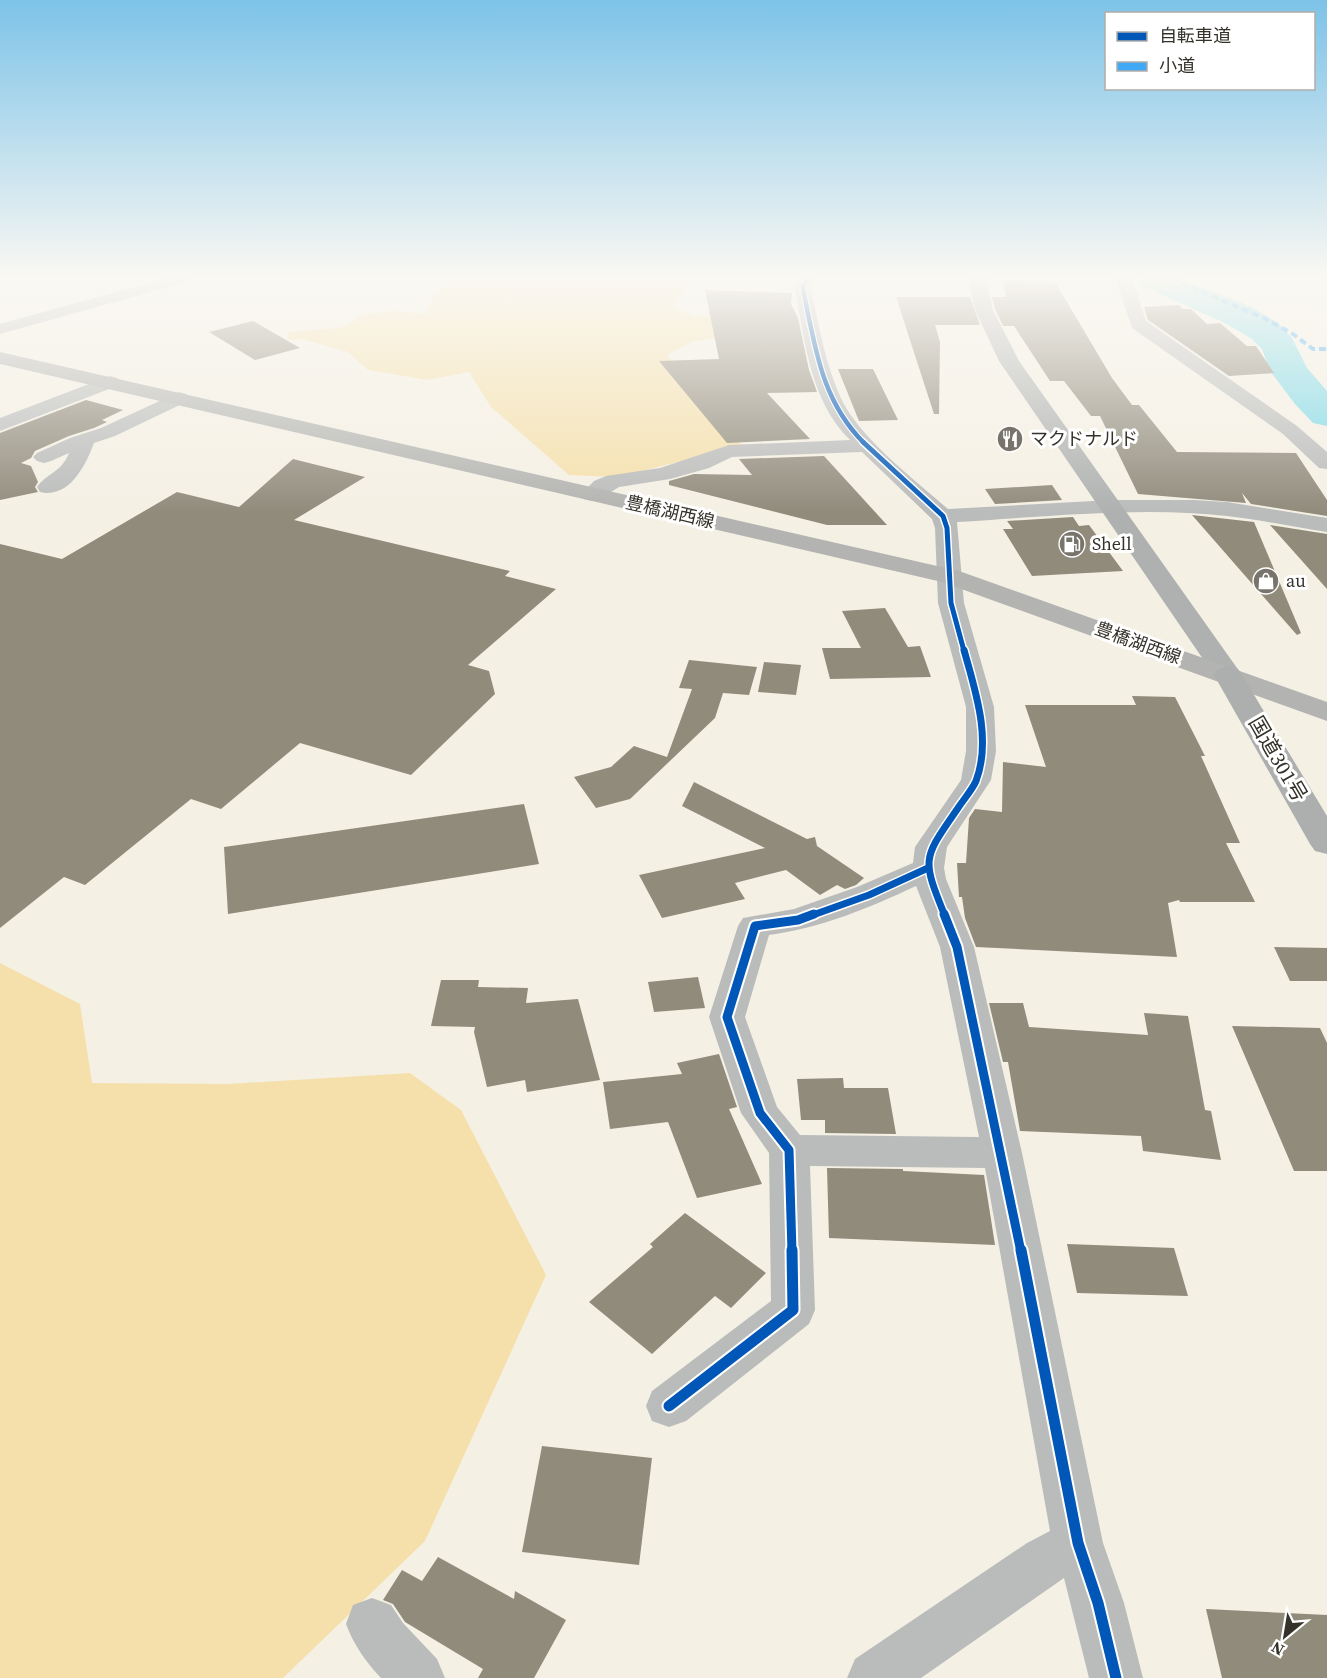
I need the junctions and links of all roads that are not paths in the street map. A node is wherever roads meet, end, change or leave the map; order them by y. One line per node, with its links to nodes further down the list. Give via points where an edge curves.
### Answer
1 (818, 357): 9 (street, via 830,397 847,426)
2 (1007, 357): 14 (street)
3 (1186, 357): 11 (street, via 1290,430)
4 (0, 358): 5 (main road, 豊橋湖西線)
5 (110, 382): 6 (main road, 豊橋湖西線); 7 (street)
6 (179, 398): 8 (street); 13 (main road, 豊橋湖西線)
7 (0, 425)
8 (85, 440): 10 (street); 12 (street, via 72,470)
9 (867, 446): 13 (street, via 729,451 701,464 614,481); 15 (street)
10 (44, 457)
11 (1327, 463)
12 (48, 488)
13 (592, 494): 17 (main road, 豊橋湖西線)
14 (1111, 507): 15 (street); 16 (street, via 1227,509); 18 (street)
15 (943, 516): 17 (street, via 950,549)
16 (1327, 525)
17 (950, 576): 18 (main road, 豊橋湖西線); 21 (street, via 951,603 980,707 981,751 976,780 931,847)
18 (1228, 675): 19 (main road, 豊橋湖西線); 20 (highway, 国道301号)
19 (1327, 712)
20 (1327, 844)
21 (928, 868): 22 (street, via 798,921 754,926 727,1017 760,1113); 23 (street, via 957,947)
22 (789, 1150): 23 (street); 24 (street, via 793,1310)
23 (1002, 1153): 25 (street)
24 (669, 1406)
25 (1078, 1543): 28 (street, via 1045,1560); 29 (street)
26 (372, 1624): 27 (street)
27 (418, 1678)
28 (874, 1678)
29 (1116, 1678)

